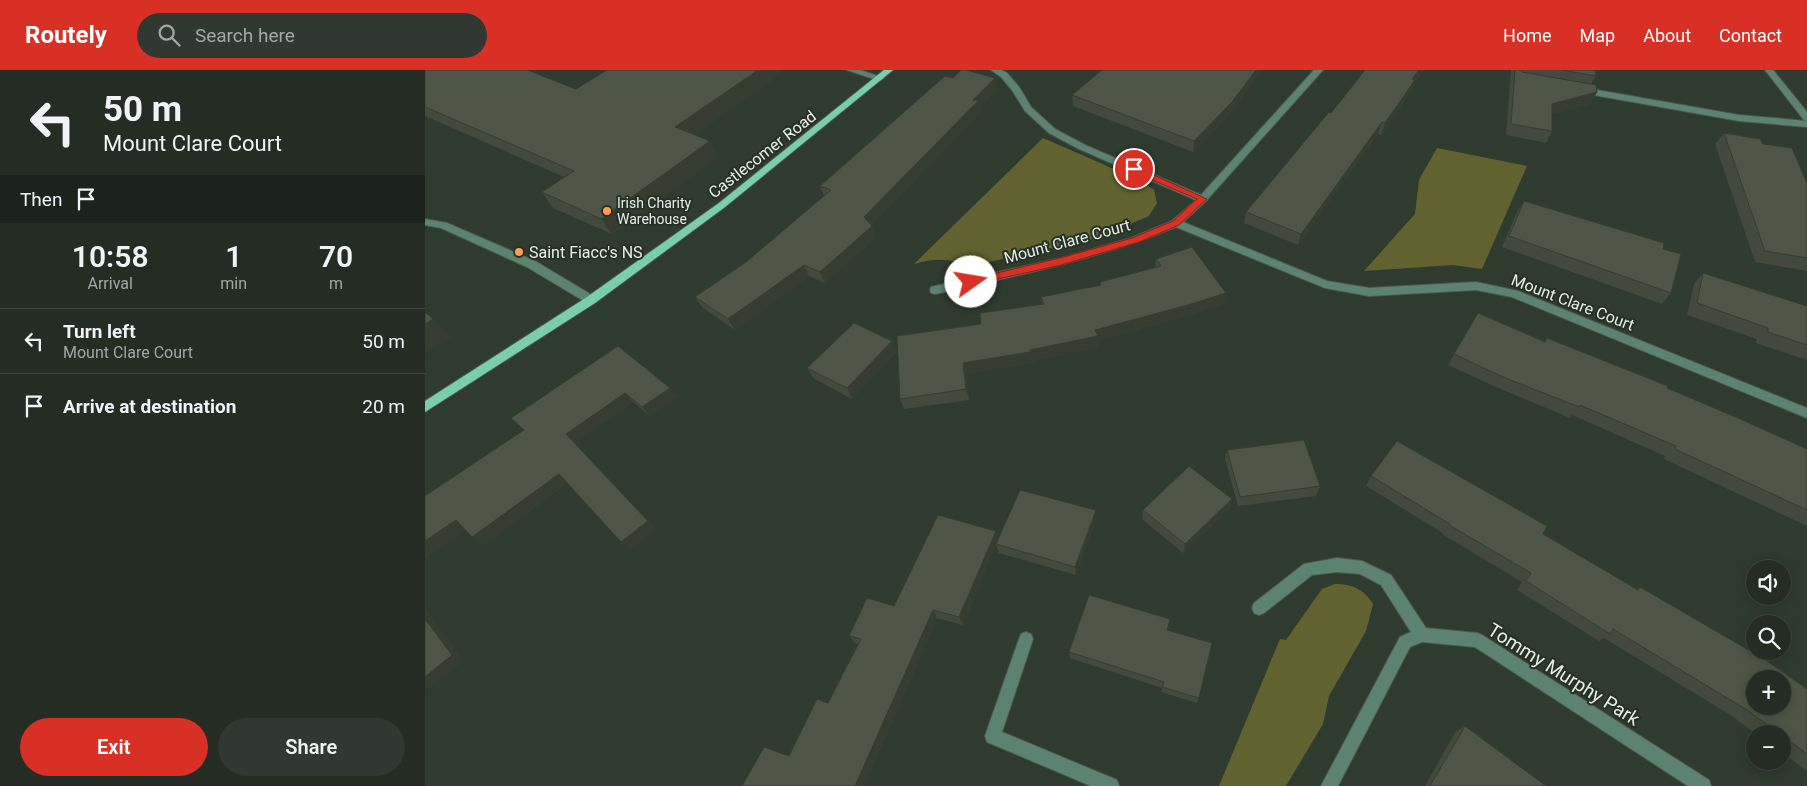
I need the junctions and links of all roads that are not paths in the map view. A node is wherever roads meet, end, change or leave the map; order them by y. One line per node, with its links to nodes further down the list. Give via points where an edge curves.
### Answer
1 (851, 70): 6 (street)
2 (889, 70): 6 (main road, Castlecomer Road)
3 (995, 70): 10 (street, via 1004,75 1028,109 1052,131)
4 (1319, 70): 10 (street, Mount Clare Court)
5 (1769, 70): 8 (street)
6 (880, 78): 14 (main road, Castlecomer Road, via 722,205)
7 (1567, 88): 9 (street, via 1739,118)
8 (1807, 118)
9 (1807, 124)
10 (1203, 199): 12 (street, Mount Clare Court)
11 (425, 222): 14 (street, via 443,225 531,264)
12 (1176, 223): 13 (street, Mount Clare Court, via 1135,240 1061,262); 16 (street, Mount Clare Court, via 1325,284 1369,292 1476,286 1514,294)
13 (935, 290)
14 (591, 300): 15 (main road, Castlecomer Road)
15 (425, 407)
16 (1807, 413)
17 (1259, 608): 18 (street, via 1309,569 1337,565 1362,568 1386,580)
18 (1422, 635): 21 (street, via 1405,642); 22 (street, Tommy Murphy Park, via 1477,640)
19 (1026, 639): 20 (street, via 993,736)
20 (1111, 786)
21 (1329, 786)
22 (1703, 786)

